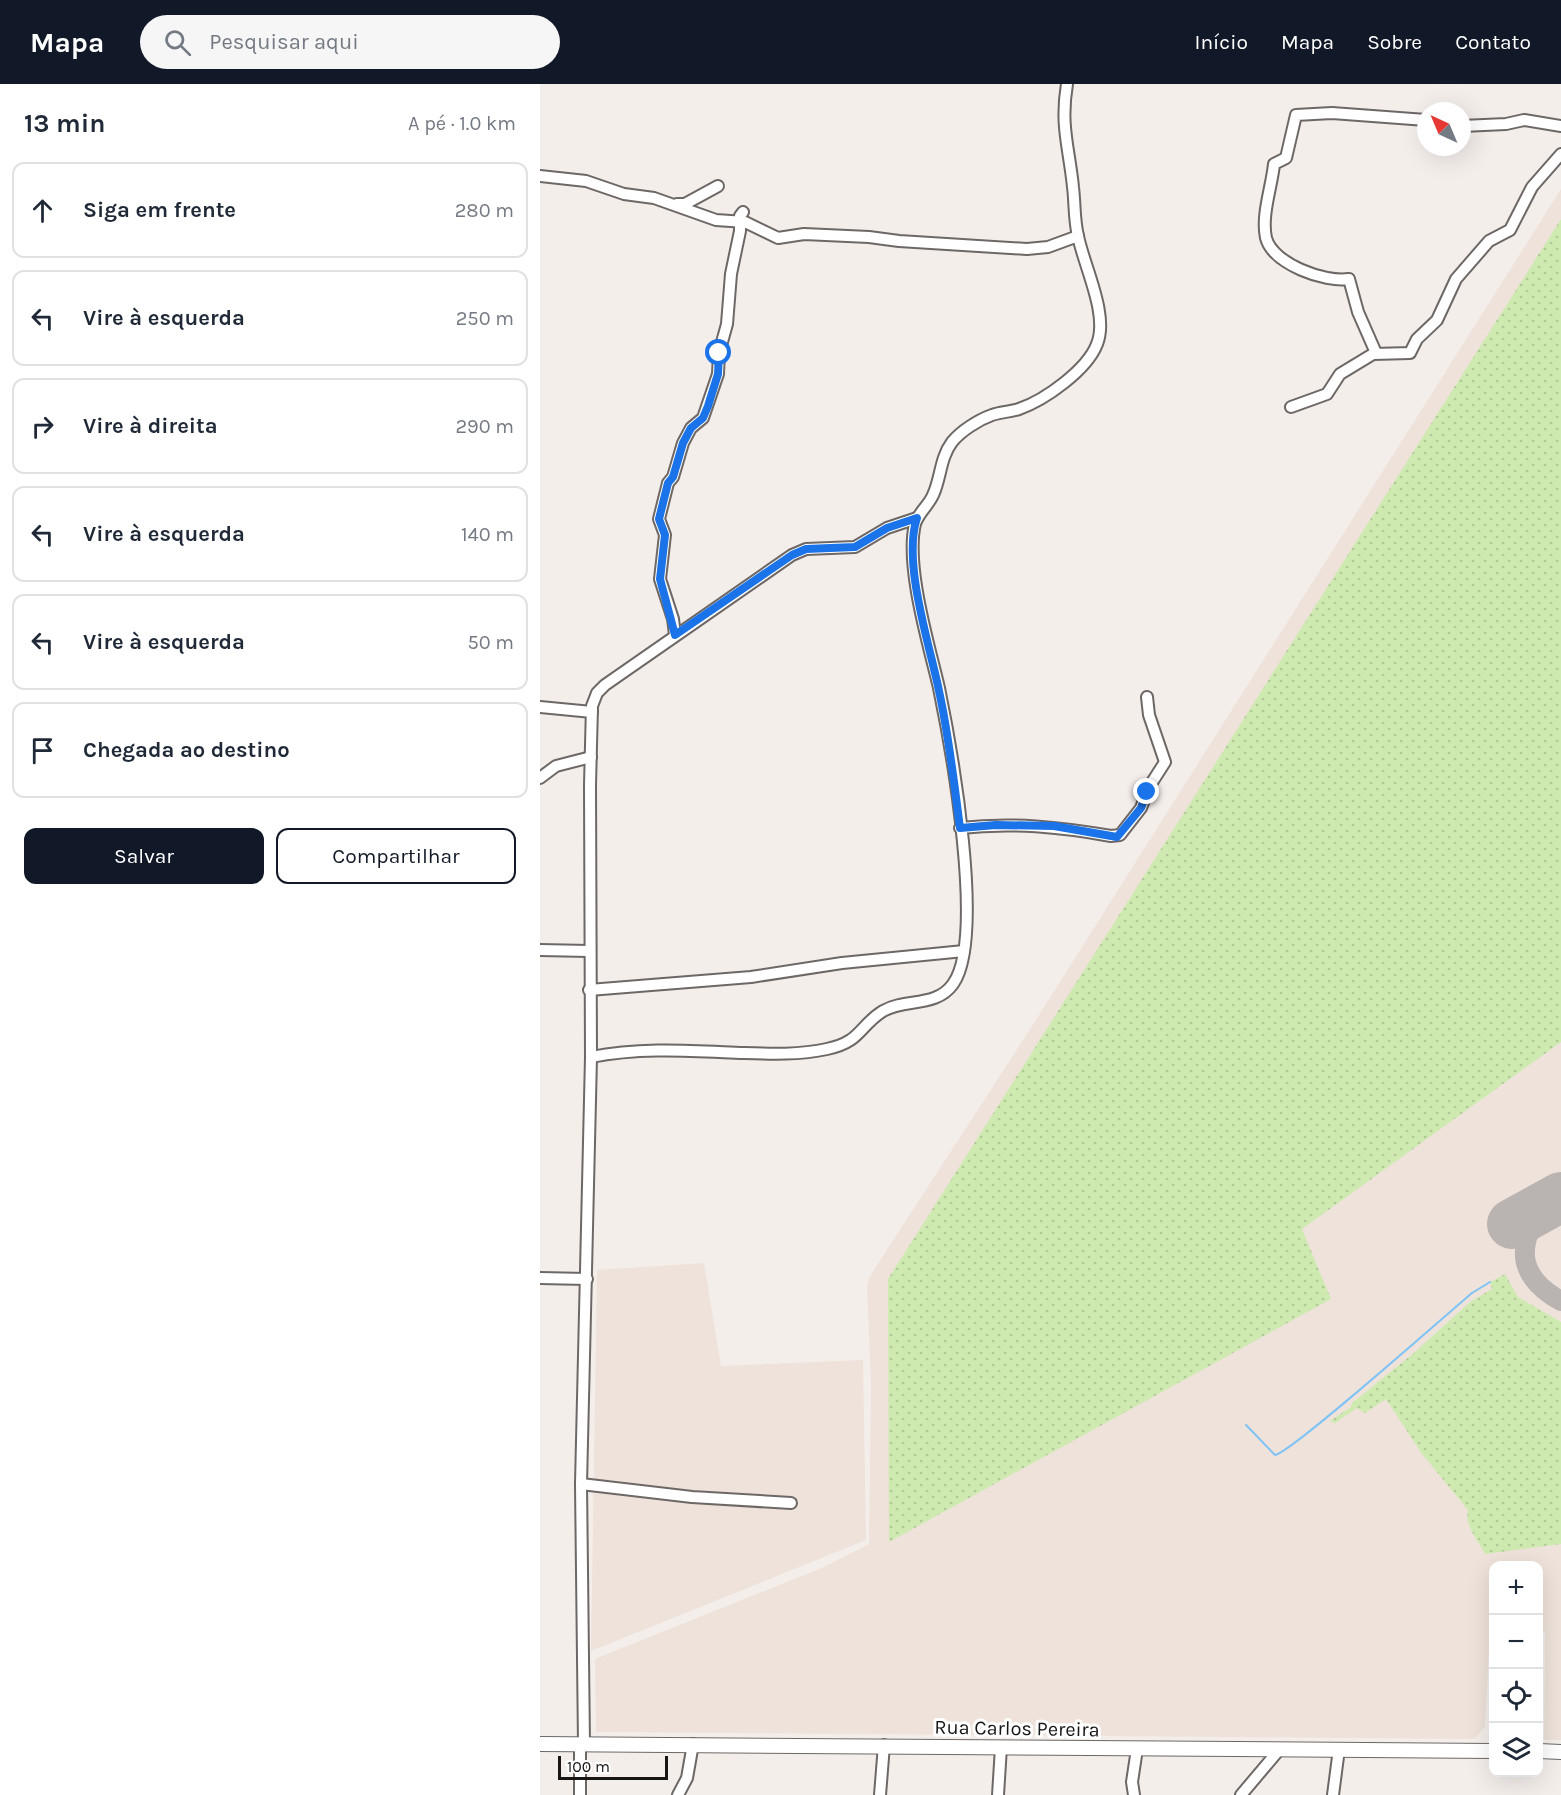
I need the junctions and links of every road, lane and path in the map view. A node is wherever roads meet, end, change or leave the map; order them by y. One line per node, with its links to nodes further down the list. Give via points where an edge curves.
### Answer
1 (1067, 84): 10 (street, via 1063,116 1065,150)
2 (1417, 119): 11 (street, via 1332,113 1296,115 1286,159 1274,164 1267,210 1269,244 1305,272 1349,279)
3 (1471, 126): 4 (street, via 1524,120)
4 (1561, 126)
5 (1561, 154): 11 (street, via 1532,187 1510,230 1489,241 1456,279 1437,320 1417,339 1410,353)
6 (540, 176): 8 (street, via 586,182 624,195)
7 (718, 186): 8 (street, via 685,204)
8 (673, 204): 9 (street, via 716,220)
9 (741, 216): 10 (street, via 778,238 804,234 1027,249 1048,247); 14 (street, via 718,374 703,418 691,428 683,443 659,519 665,535 660,579)
10 (1078, 236): 13 (street, via 1100,325 1096,348 1051,393 1016,411 992,415 951,443 934,492)
11 (1376, 353): 12 (street, via 1340,374 1327,394)
12 (1291, 407)
13 (917, 518): 14 (street, via 887,528 855,547 806,549 792,555); 20 (street, via 913,551 921,610 940,692)
14 (675, 635): 17 (street, via 605,685 594,699)
15 (1147, 697): 20 (street, via 1165,762 1141,808 1120,835 1054,826)
16 (540, 707): 17 (street)
17 (592, 712): 18 (street)
18 (591, 757): 19 (street, via 556,766); 22 (street)
19 (540, 778)
20 (960, 828): 23 (street, via 964,858)
21 (540, 950): 22 (street)
22 (589, 951): 24 (street)
23 (964, 951): 24 (street, via 751,977); 25 (street, via 953,984 944,992 881,1012 861,1034 823,1050 772,1054 640,1050)
24 (590, 990): 25 (street)
25 (591, 1057): 27 (street)
26 (540, 1278): 27 (street)
27 (587, 1279): 28 (street)
28 (581, 1484): 29 (street); 31 (street)
29 (791, 1503)
30 (540, 1744): 31 (main road, Rua Carlos Pereira)
31 (582, 1744): 32 (main road, Rua Carlos Pereira); 41 (street)
32 (693, 1744): 33 (main road, Rua Carlos Pereira); 42 (street, via 687,1778)
33 (884, 1745): 34 (main road, Rua Carlos Pereira); 43 (street)
34 (1001, 1747): 35 (main road, Rua Carlos Pereira); 44 (street)
35 (1137, 1749): 37 (main road, Rua Carlos Pereira); 45 (street)
36 (1339, 1749): 37 (main road, Rua Carlos Pereira); 38 (main road, Rua Carlos Pereira); 47 (street)
37 (1279, 1750): 46 (street)
38 (1489, 1751)
39 (1543, 1751): 40 (main road)
40 (1561, 1752)
41 (580, 1795)
42 (678, 1795)
43 (880, 1795)
44 (998, 1795)
45 (1134, 1795)
46 (1241, 1795)
47 (1333, 1795)

